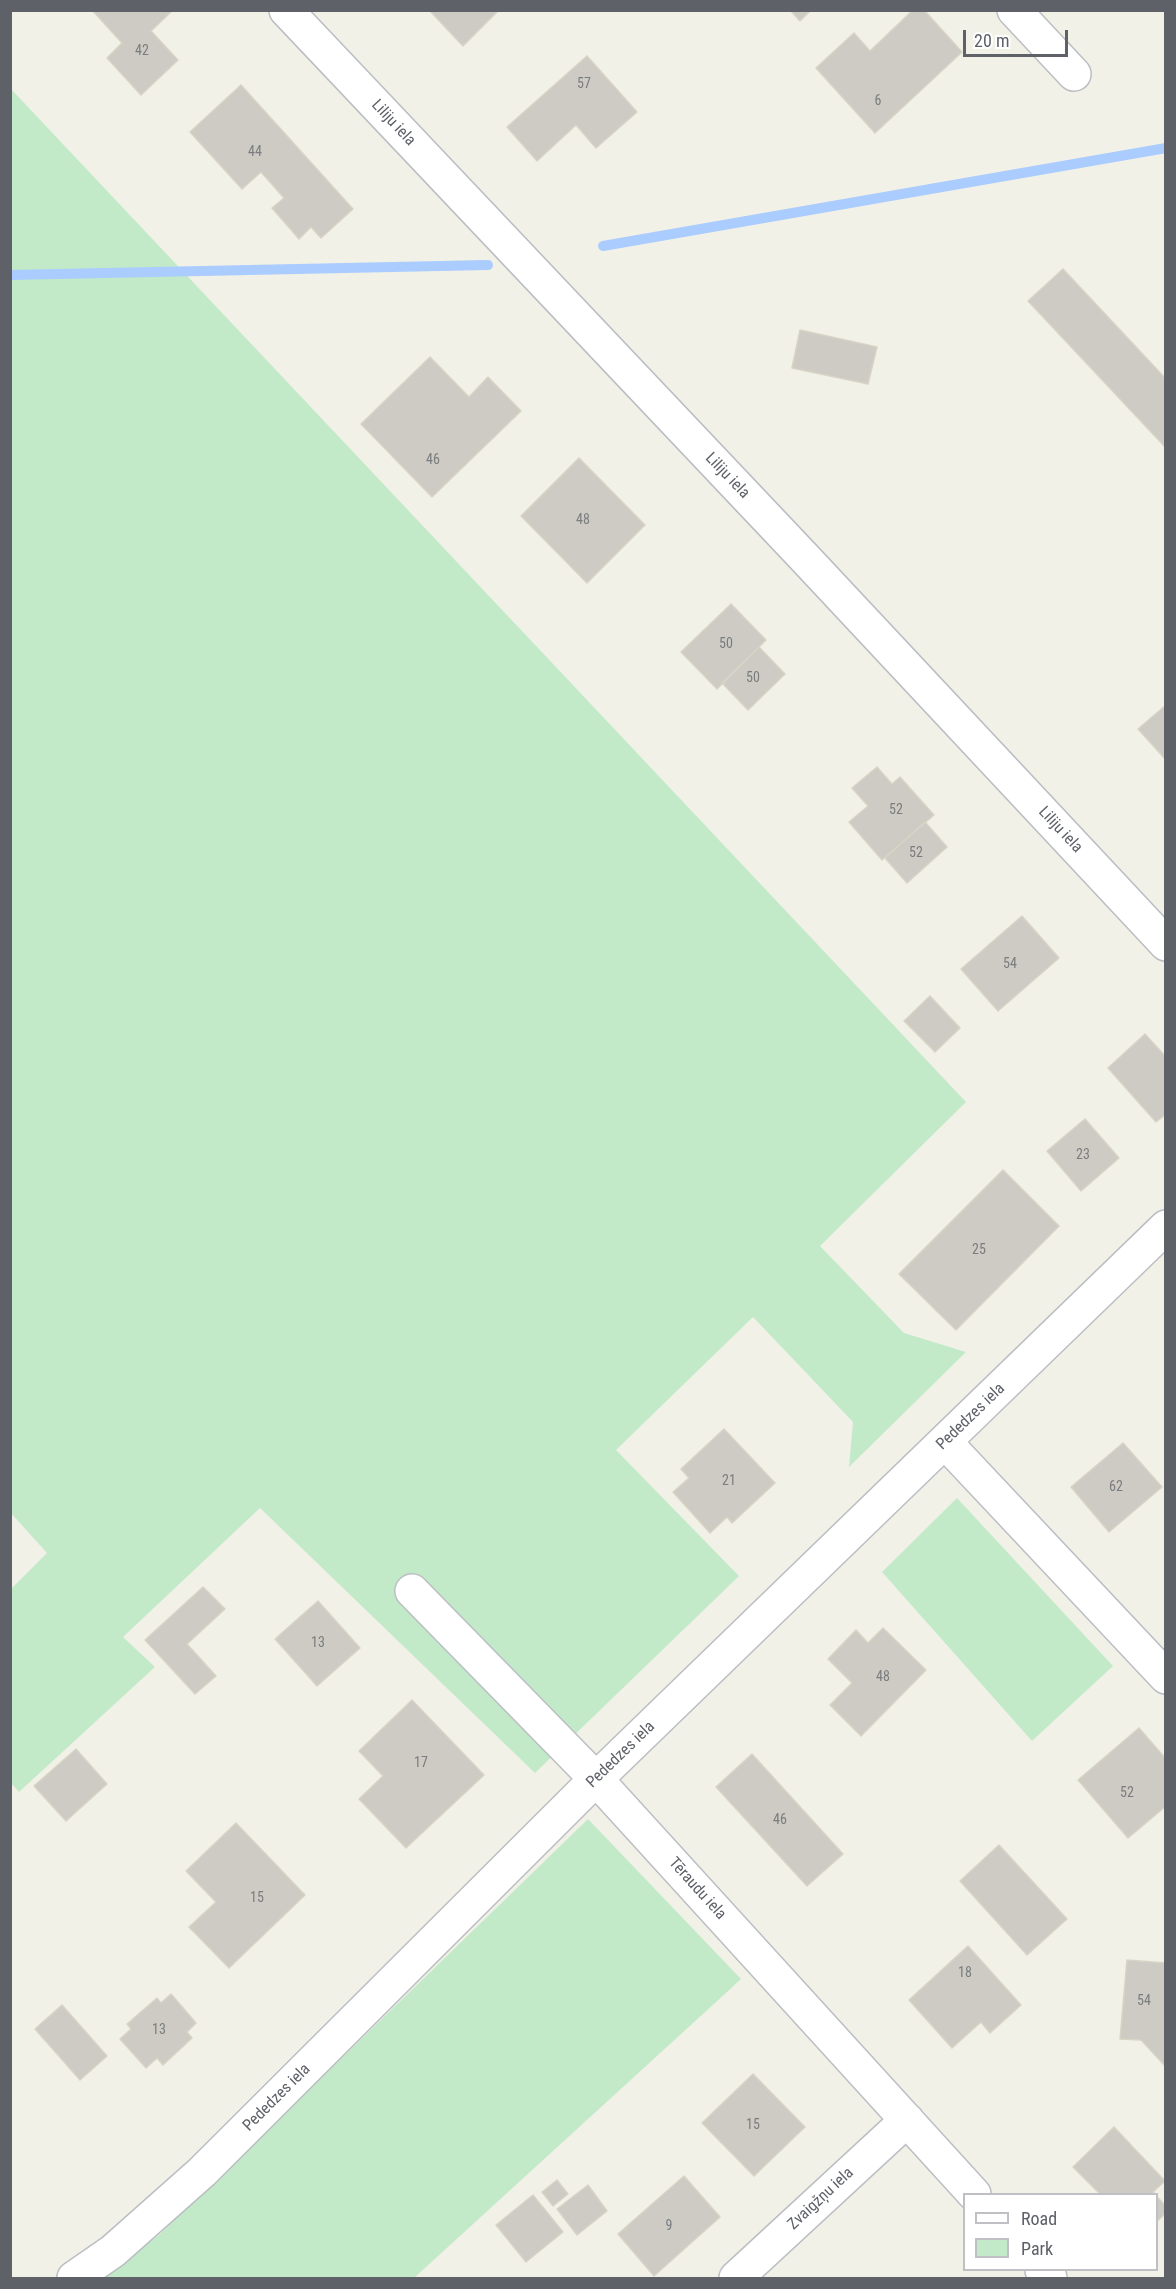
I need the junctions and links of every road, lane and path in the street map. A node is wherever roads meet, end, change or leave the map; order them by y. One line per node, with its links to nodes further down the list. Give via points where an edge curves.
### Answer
1 (286, 10): 4 (street, Liliju iela)
2 (1014, 10): 3 (street)
3 (1074, 74)
4 (1166, 944)
5 (1166, 1227): 6 (street, Pededzes iela)
6 (945, 1442): 8 (street); 9 (street, Pededzes iela)
7 (412, 1591): 9 (street, Tēraudu iela)
8 (1166, 1677)
9 (597, 1779): 10 (street, Tēraudu iela); 12 (street, Pededzes iela, via 202,2172 121,2245)
10 (906, 2120): 11 (street, Tēraudu iela); 13 (street, Zvaigžņu iela)
11 (973, 2193)
12 (74, 2278)
13 (735, 2278)

